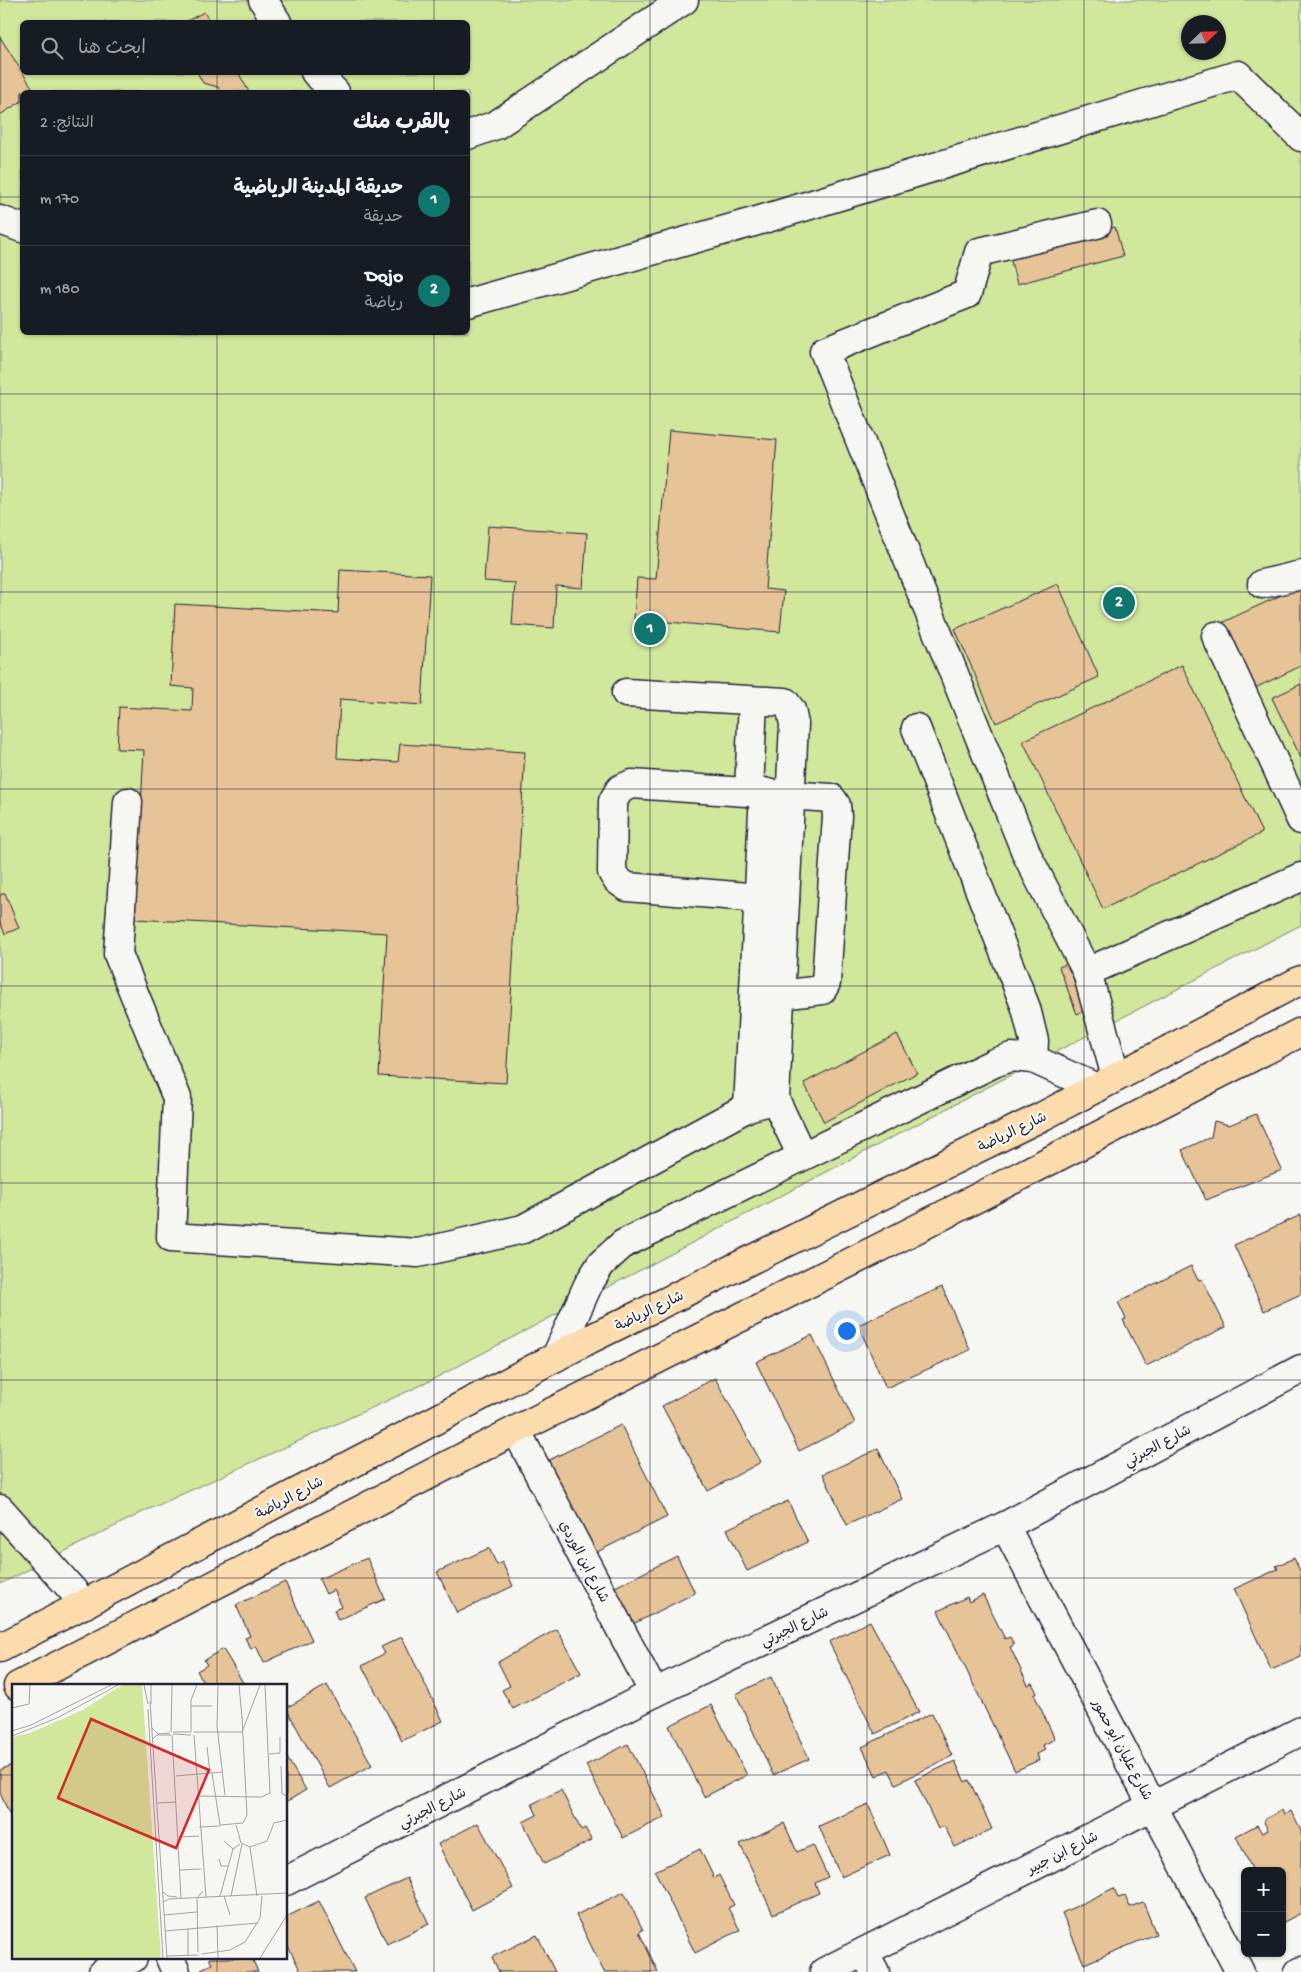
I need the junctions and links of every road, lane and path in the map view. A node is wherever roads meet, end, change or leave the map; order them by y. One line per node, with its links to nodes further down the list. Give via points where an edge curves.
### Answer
1 (263, 0): 3 (street)
2 (684, 0): 6 (street, via 496,125)
3 (276, 20)
4 (318, 75): 5 (street)
5 (334, 90)
6 (470, 134)
7 (1301, 137): 11 (street, via 1238,75 757,221)
8 (0, 220): 10 (street)
9 (1097, 224): 24 (street, via 979,252 967,294 824,350 1027,855)
10 (20, 227)
11 (470, 302)
12 (1301, 575): 13 (street)
13 (1262, 584)
14 (1216, 636): 21 (street)
15 (626, 693): 16 (street)
16 (753, 701): 18 (street); 19 (street, via 785,702 791,710 794,724)
17 (916, 728): 28 (street, via 1026,1008 1034,1041)
18 (756, 792): 19 (street); 23 (street); 23 (street, via 632,784 620,789 613,801 612,872 627,887)
19 (791, 794): 23 (street); 26 (street, via 831,798 836,805 837,816 826,983 822,990)
20 (128, 802): 31 (street, via 118,954 177,1098 171,1237 418,1253 523,1229)
21 (1301, 820)
22 (1301, 877): 24 (street)
23 (771, 900): 26 (street); 31 (street)
24 (1087, 972): 29 (street)
25 (1301, 980): 29 (main road, شارع الرياضة)
26 (780, 995): 30 (street)
27 (1301, 1032): 32 (main road)
28 (1033, 1059): 29 (street); 33 (street, via 1011,1057 994,1063)
29 (1107, 1083): 32 (main road); 34 (main road, شارع الرياضة)
30 (775, 1099): 31 (street); 33 (street)
31 (748, 1107)
32 (1135, 1117): 36 (main road)
33 (802, 1156): 34 (street, via 623,1244 601,1264 588,1285)
34 (556, 1357): 39 (main road, شارع الرياضة)
35 (1301, 1369): 38 (street, شارع الجبرتي)
36 (516, 1430): 41 (main road); 43 (street, شارع ابن الوردي)
37 (0, 1509): 39 (street)
38 (1005, 1526): 43 (street, شارع الجبرتي); 46 (street, شارع عليان أبو حمور)
39 (85, 1604): 40 (main road, شارع الرياضة)
40 (0, 1648)
41 (22, 1684)
42 (12, 1689): 44 (main road)
43 (654, 1694): 47 (street, شارع الجبرتي)
44 (0, 1695)
45 (1301, 1731): 46 (street, شارع ابن جبير)
46 (1153, 1806): 50 (street, شارع ابن جبير); 54 (street, شارع عليان أبو حمور)
47 (288, 1880)
48 (128, 1960): 51 (street)
49 (171, 1960): 52 (street)
50 (870, 1962): 53 (street, شارع ابن جبير)
51 (103, 1972)
52 (176, 1972)
53 (824, 1972)
54 (1240, 1972)

